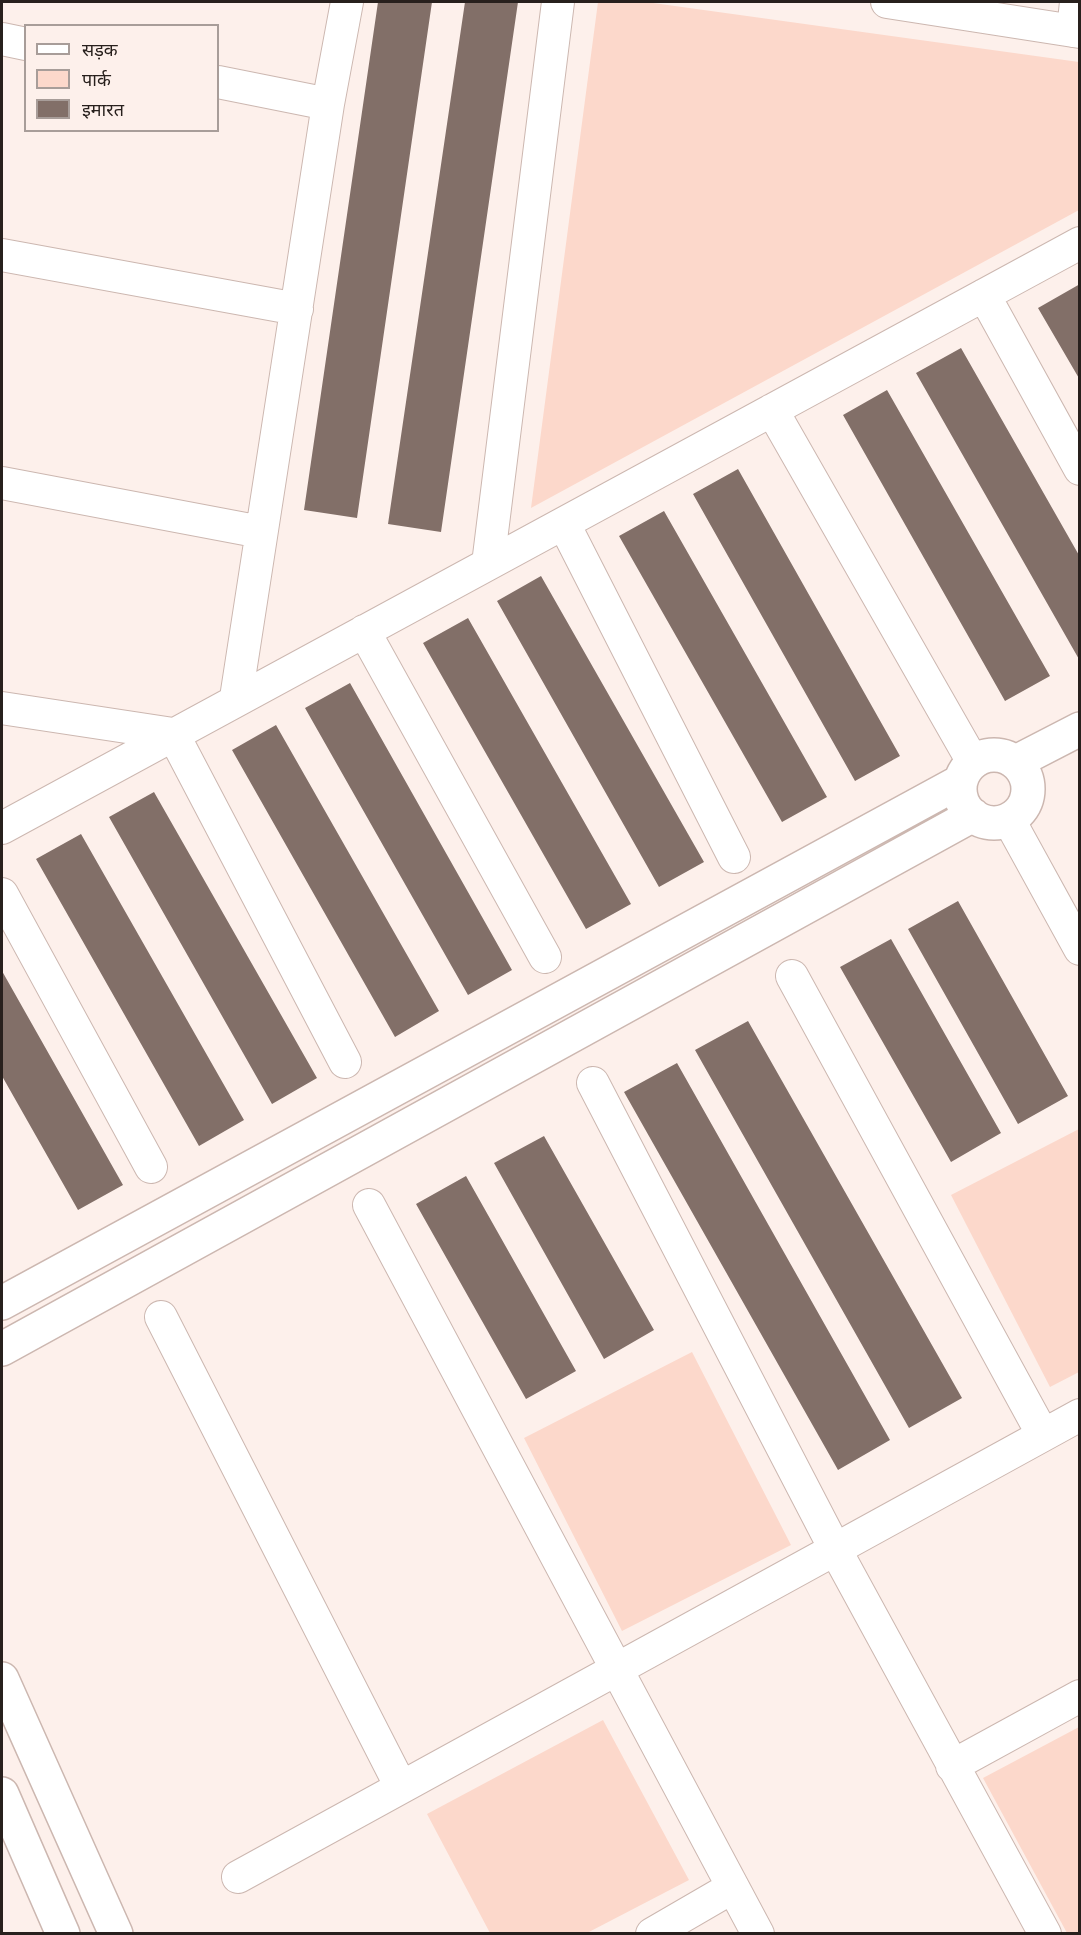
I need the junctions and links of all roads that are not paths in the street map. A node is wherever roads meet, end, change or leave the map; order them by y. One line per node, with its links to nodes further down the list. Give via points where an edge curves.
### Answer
1 (346, 2): 8 (street)
2 (558, 2): 18 (street)
3 (898, 2): 4 (street)
4 (1076, 21)
5 (2, 39): 6 (street)
6 (24, 44)
7 (219, 82): 8 (street)
8 (328, 104): 12 (street)
9 (1080, 243): 11 (street)
10 (2, 255): 12 (street)
11 (984, 295): 13 (street); 14 (street)
12 (297, 309): 17 (street)
13 (772, 410): 16 (street); 25 (street)
14 (1080, 469)
15 (2, 483): 17 (street)
16 (564, 524): 18 (street); 29 (street)
17 (261, 532): 20 (street)
18 (488, 564): 19 (street)
19 (364, 632): 20 (street); 32 (street)
20 (236, 698): 23 (street)
21 (2, 708): 23 (street)
22 (1080, 729): 24 (street)
23 (173, 734): 28 (street); 34 (street)
24 (1016, 762): 25 (street, via 1003,755 987,755); 27 (street, via 1025,773 1027,799)
25 (967, 772): 26 (street, via 960,794); 38 (street)
26 (973, 815): 27 (street, via 997,823); 40 (street)
27 (1009, 820): 31 (street)
28 (2, 828)
29 (734, 857)
30 (2, 894): 36 (street)
31 (1080, 950)
32 (545, 957)
33 (792, 976): 42 (street)
34 (345, 1062)
35 (593, 1083): 43 (street)
36 (150, 1167)
37 (369, 1205): 44 (street)
38 (2, 1303)
39 (161, 1317): 48 (street)
40 (2, 1349)
41 (1080, 1415): 42 (street)
42 (1043, 1435): 43 (street)
43 (835, 1549): 44 (street); 47 (street)
44 (616, 1669): 48 (street); 51 (street)
45 (2, 1679): 53 (street)
46 (1080, 1696): 47 (street)
47 (952, 1766): 56 (street)
48 (401, 1787): 50 (street)
49 (2, 1794): 52 (street)
50 (238, 1877)
51 (733, 1887): 54 (street); 55 (street)
52 (63, 1934)
53 (116, 1934)
54 (652, 1934)
55 (758, 1934)
56 (1045, 1934)

